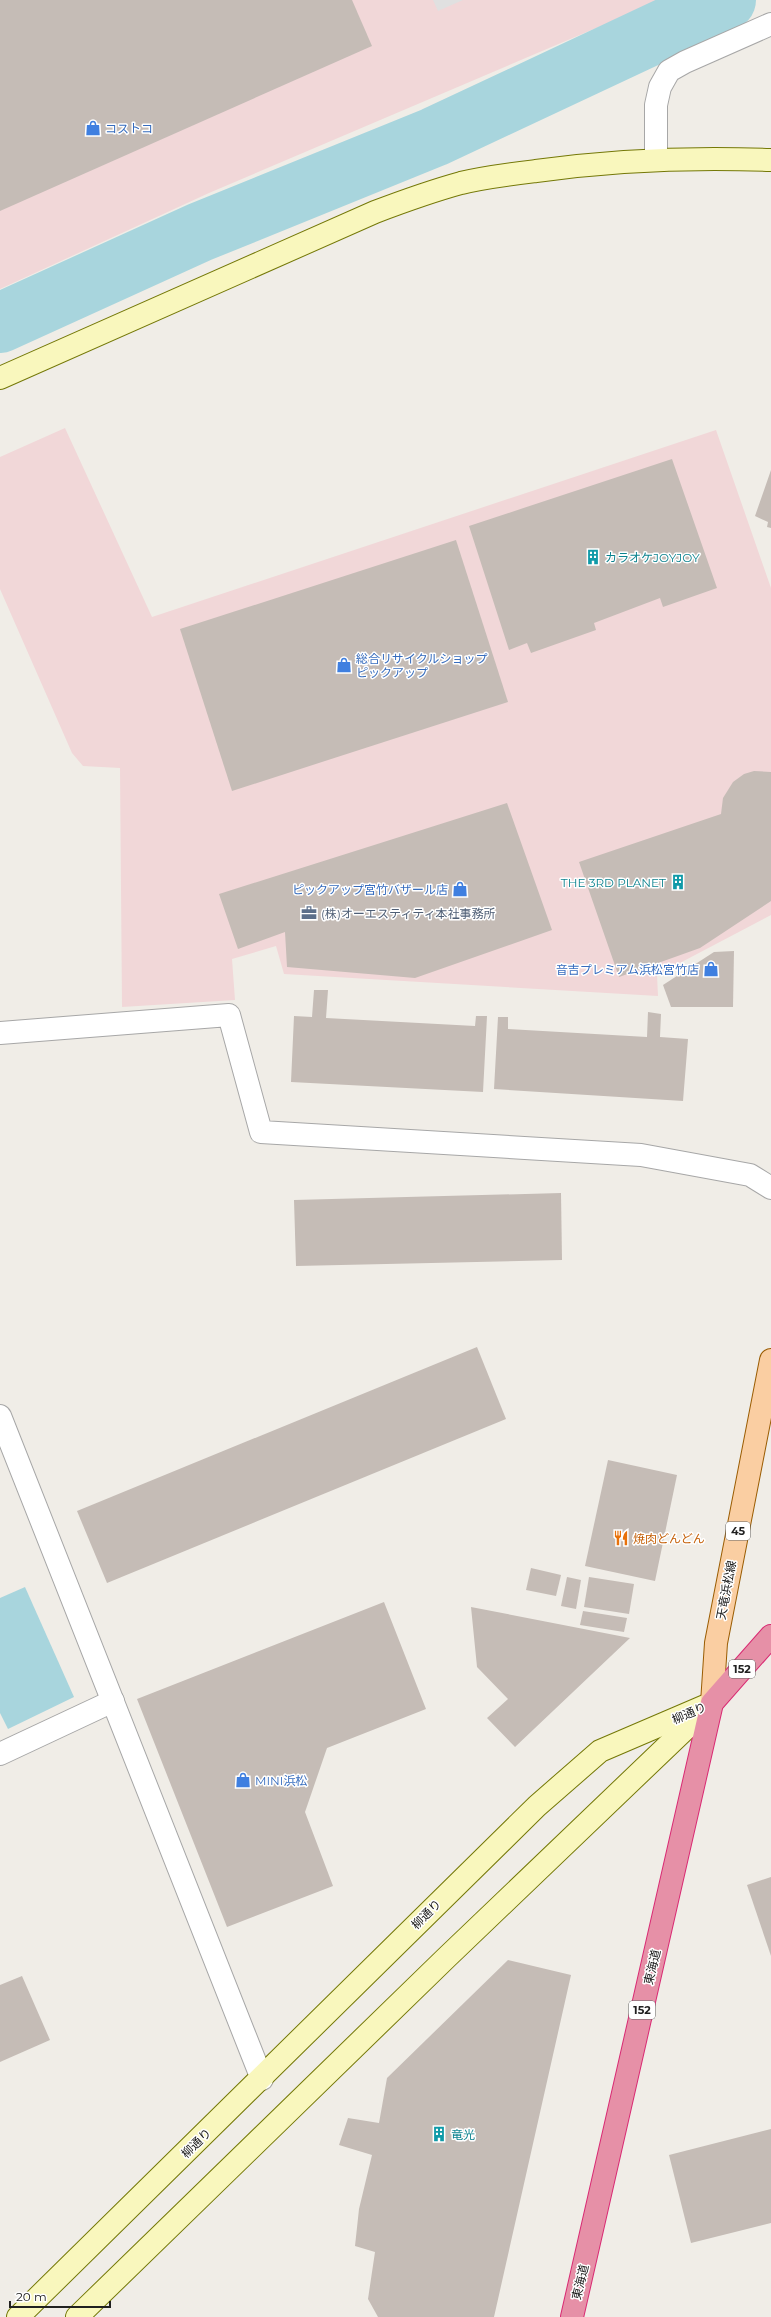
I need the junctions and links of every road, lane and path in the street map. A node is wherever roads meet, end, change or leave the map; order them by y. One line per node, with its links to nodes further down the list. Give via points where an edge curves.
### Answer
1 (771, 24): 2 (street, via 685,62 670,72 660,87 656,105)
2 (656, 160): 3 (street); 4 (street, via 601,163 508,174 418,196 375,212)
3 (771, 160)
4 (0, 378)
5 (0, 1034): 6 (street, via 229,1015 261,1132 641,1156 750,1175)
6 (771, 1188)
7 (771, 1360): 11 (main road, 天竜浜松線 / 45, via 716,1643)
8 (0, 1416): 10 (street)
9 (771, 1636): 11 (highway, 東海道 / 152)
10 (113, 1701): 12 (street); 13 (street)
11 (712, 1703): 13 (street, 柳通り, via 600,1751 536,1806); 15 (street, 柳通り, via 440,1963); 16 (highway, 東海道 / 152)
12 (0, 1754)
13 (262, 2079): 14 (street, 柳通り)
14 (18, 2317)
15 (77, 2317)
16 (572, 2317)

